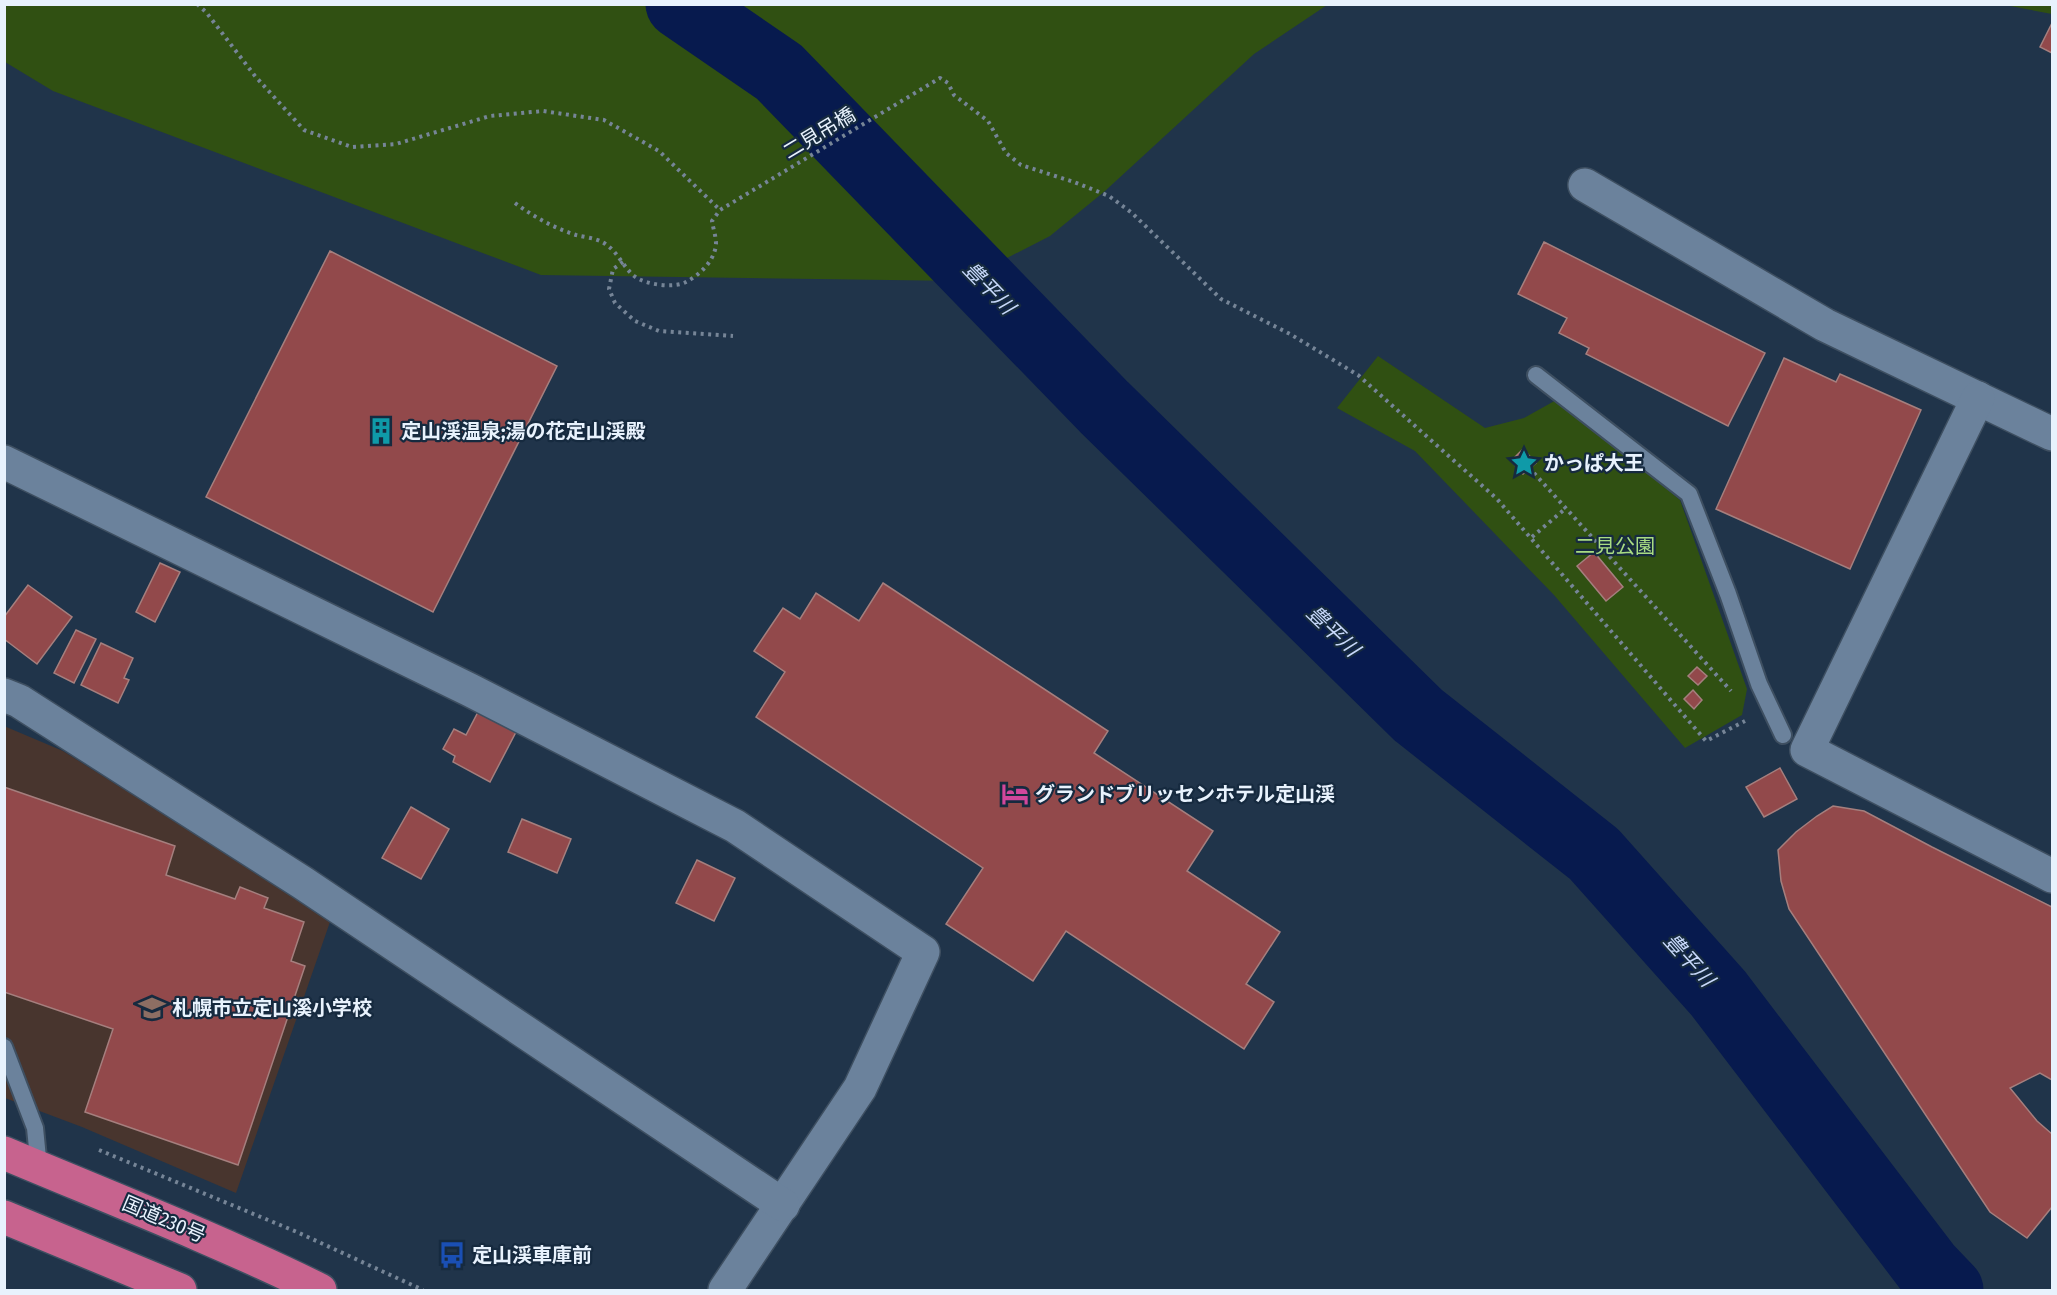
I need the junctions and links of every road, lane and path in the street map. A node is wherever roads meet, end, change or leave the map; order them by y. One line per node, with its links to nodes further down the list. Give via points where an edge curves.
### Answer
1 (197, 4): 4 (path, via 304,130 352,147 396,144 490,116 543,111 604,120 659,151)
2 (1585, 185): 8 (street, via 1825,325)
3 (515, 203): 5 (path, via 543,222 602,242 615,250)
4 (722, 209): 5 (path, via 712,221 716,243 711,260 685,283 641,280); 13 (path, 二見吊橋, via 940,78 954,95 988,121 1006,153 1022,165 1108,196 1132,213 1221,299 1358,375 1497,499)
5 (623, 262): 6 (path, via 613,269 609,289 615,303 635,321 659,331)
6 (733, 336)
7 (1536, 375): 16 (lane, via 1689,494 1759,684)
8 (1978, 398): 9 (street); 17 (street, via 1807,750)
9 (2052, 434)
10 (4, 462): 21 (street, via 470,690 735,826 923,951 860,1088)
11 (1534, 473): 12 (path)
12 (1566, 508): 13 (path); 14 (path)
13 (1532, 537): 16 (path, via 1706,741 1753,717)
14 (1732, 693)
15 (4, 695): 21 (street, via 303,883)
16 (1783, 735)
17 (2052, 876)
18 (4, 1047): 20 (lane, via 35,1128)
19 (4, 1153): 20 (highway, 国道230号)
20 (39, 1168): 24 (highway, 国道230号, via 233,1248)
21 (783, 1205): 25 (street)
22 (4, 1217): 23 (highway)
23 (180, 1290)
24 (320, 1290)
25 (725, 1290)

